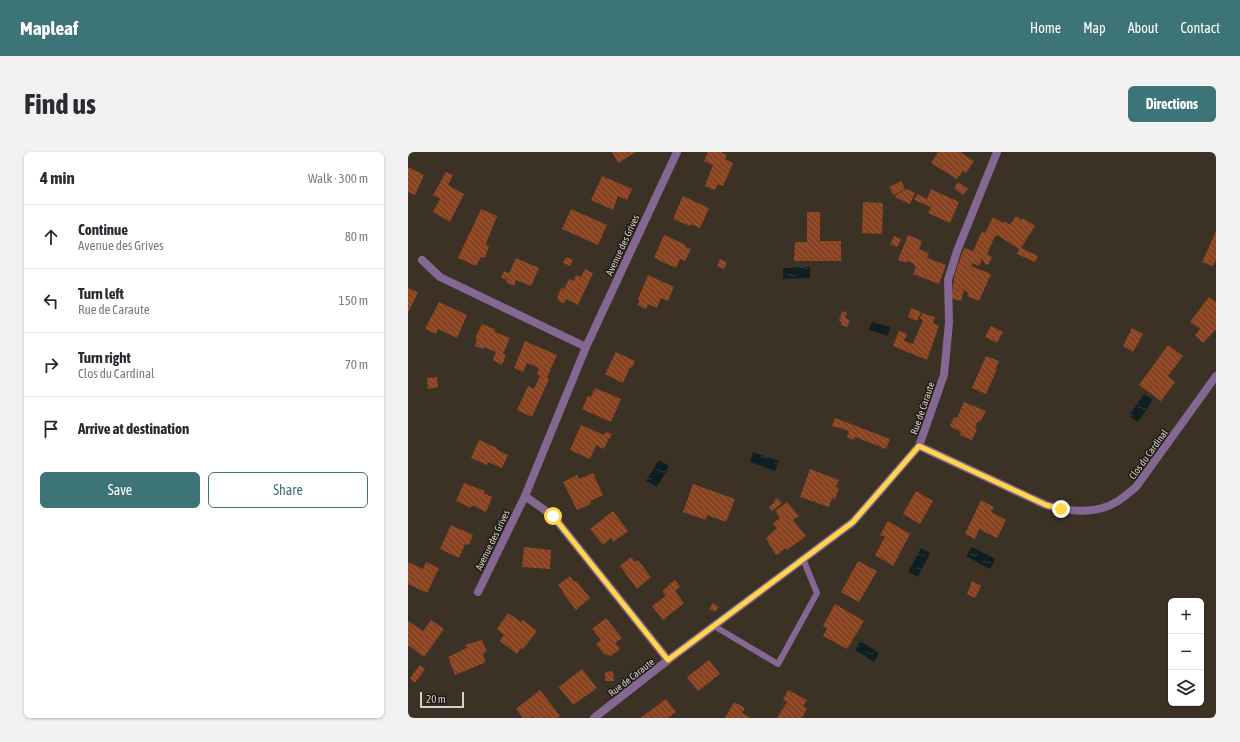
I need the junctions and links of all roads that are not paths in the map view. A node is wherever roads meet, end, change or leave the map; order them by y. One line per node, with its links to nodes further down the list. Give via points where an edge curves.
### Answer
1 (678, 152): 4 (street, Avenue des Grives)
2 (998, 152): 6 (street, Rue de Caraute, via 957,251 948,280 944,375)
3 (422, 260): 4 (street, via 440,277)
4 (586, 347): 7 (street, Avenue des Grives)
5 (1216, 376): 6 (street, Clos du Cardinal, via 1136,487 1118,501 1096,510 1080,511 1046,505)
6 (919, 446): 8 (street, Rue de Caraute, via 853,522)
7 (525, 496): 9 (street, Avenue des Grives); 11 (street, via 553,516)
8 (803, 559): 10 (street, Rue de Caraute); 10 (lane, via 817,593 778,664)
9 (478, 592)
10 (714, 626): 11 (street, Rue de Caraute)
11 (668, 660): 12 (street, Rue de Caraute)
12 (594, 718)

